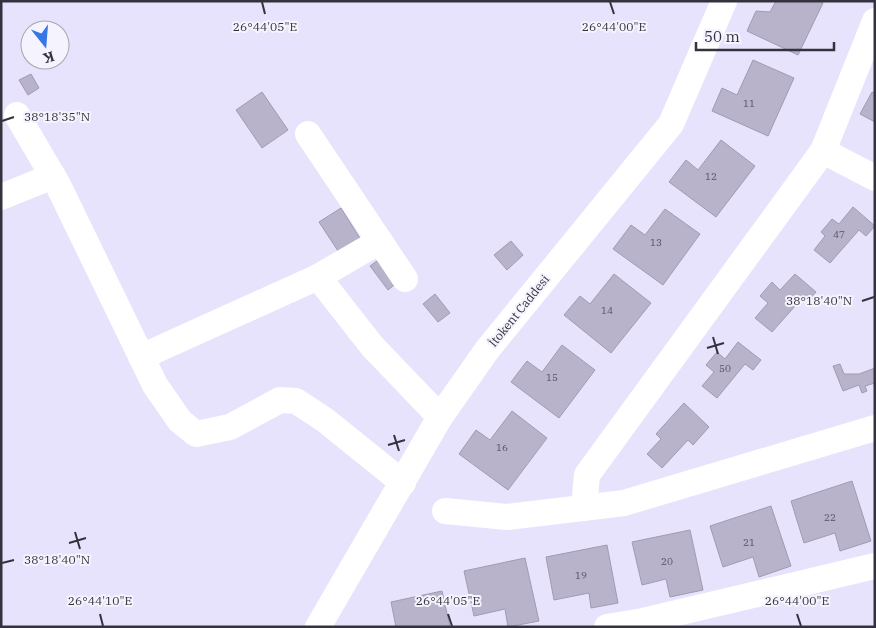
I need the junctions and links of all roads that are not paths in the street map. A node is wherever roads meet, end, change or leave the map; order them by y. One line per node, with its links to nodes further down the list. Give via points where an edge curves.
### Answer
1 (724, 1): 13 (street, İtokent Caddesi, via 671,124 487,350)
2 (875, 21): 5 (street)
3 (17, 115): 6 (street)
4 (308, 134): 9 (street)
5 (823, 152): 7 (street); 16 (street, via 587,475)
6 (53, 176): 8 (street); 12 (street)
7 (875, 178)
8 (1, 196)
9 (380, 241): 10 (street); 11 (street)
10 (318, 277): 12 (street); 13 (street, via 372,346)
11 (405, 279)
12 (141, 357): 15 (street, via 154,384 180,421 196,434 230,427 280,400 296,401)
13 (440, 417): 15 (street, İtokent Caddesi)
14 (875, 428): 16 (street, via 624,503)
15 (403, 482): 19 (street, İtokent Caddesi)
16 (584, 508): 17 (street, via 507,517)
17 (445, 511)
18 (875, 566): 20 (street)
19 (318, 627)
20 (607, 627)

